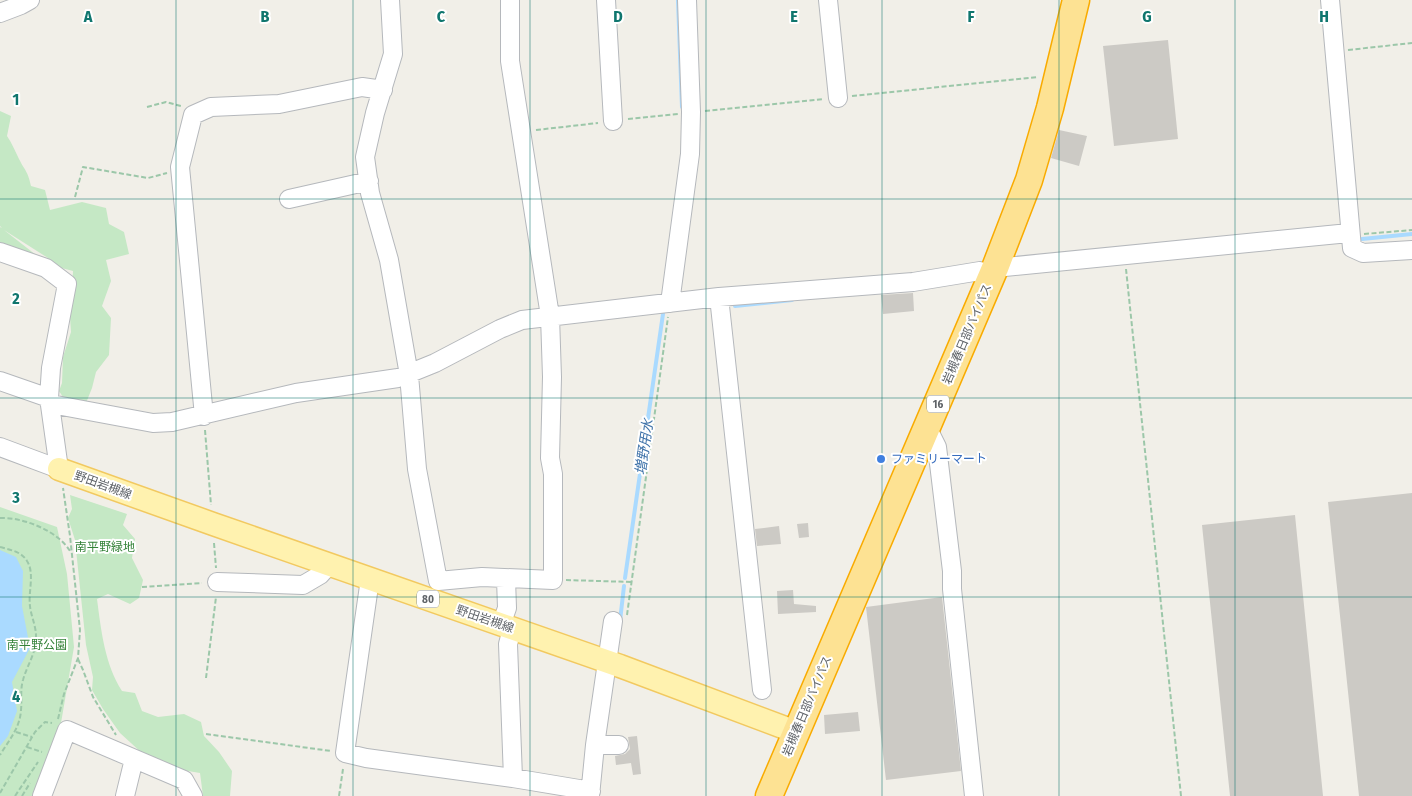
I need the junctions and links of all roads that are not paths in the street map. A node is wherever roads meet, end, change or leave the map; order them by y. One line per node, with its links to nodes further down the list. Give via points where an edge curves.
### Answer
1 (30, 0): 10 (street)
2 (390, 0): 11 (street, via 392,54)
3 (510, 0): 22 (street, via 510,61)
4 (606, 0): 13 (street)
5 (687, 0): 21 (street, via 690,154)
6 (828, 0): 12 (street)
7 (1058, 0): 19 (highway, 岩槻春日部バイパス / 16, via 1037,103 1015,176)
8 (1076, 0): 19 (highway, 岩槻春日部バイパス / 16, via 1050,108)
9 (1330, 0): 16 (street)
10 (0, 12)
11 (383, 90): 14 (street, via 365,156); 26 (street, via 362,88 278,104 211,106 193,115 180,167)
12 (838, 98)
13 (613, 121)
14 (368, 181): 15 (street); 23 (street, via 389,260)
15 (289, 199)
16 (1349, 234): 17 (street, via 1352,248 1363,253); 19 (street, via 1125,254)
17 (1412, 250)
18 (0, 252): 25 (street, via 46,268 67,284 51,368)
19 (1000, 272): 20 (street); 27 (highway, 岩槻春日部バイパス / 16); 40 (highway, 岩槻春日部バイパス / 16, via 922,411)
20 (719, 297): 21 (street); 39 (street)
21 (670, 303): 22 (street)
22 (550, 316): 23 (street, via 522,320 500,329); 32 (street, via 553,580)
23 (409, 375): 26 (street, via 296,393); 33 (street, via 417,469 438,581)
24 (0, 382): 25 (street)
25 (50, 401): 26 (street, via 153,423); 29 (street)
26 (204, 416)
27 (928, 428): 40 (highway, 岩槻春日部バイパス / 16); 51 (street, via 937,447)
28 (0, 447): 29 (street)
29 (59, 469): 30 (main road, 野田岩槻線 / 80)
30 (329, 565): 31 (main road, 野田岩槻線 / 80); 34 (street, via 320,575 302,585)
31 (370, 579): 35 (main road, 野田岩槻線 / 80); 44 (street, via 345,753)
32 (506, 579): 33 (street); 37 (street)
33 (450, 580): 35 (street)
34 (217, 582)
35 (446, 605): 37 (main road, 野田岩槻線 / 80)
36 (619, 620): 38 (street)
37 (507, 627): 38 (main road, 野田岩槻線 / 80); 44 (street)
38 (607, 662): 40 (main road, 野田岩槻線 / 80); 41 (street)
39 (762, 690)
40 (790, 729): 49 (highway, 岩槻春日部バイパス / 16); 50 (highway, 岩槻春日部バイパス / 16)
41 (595, 745): 42 (street); 45 (street)
42 (619, 745)
43 (134, 759): 46 (street, via 67,730); 47 (street); 48 (street, via 184,780)
44 (513, 778): 45 (street)
45 (591, 794)
46 (42, 796)
47 (125, 796)
48 (193, 796)
49 (753, 796)
50 (769, 796)
51 (974, 796)

